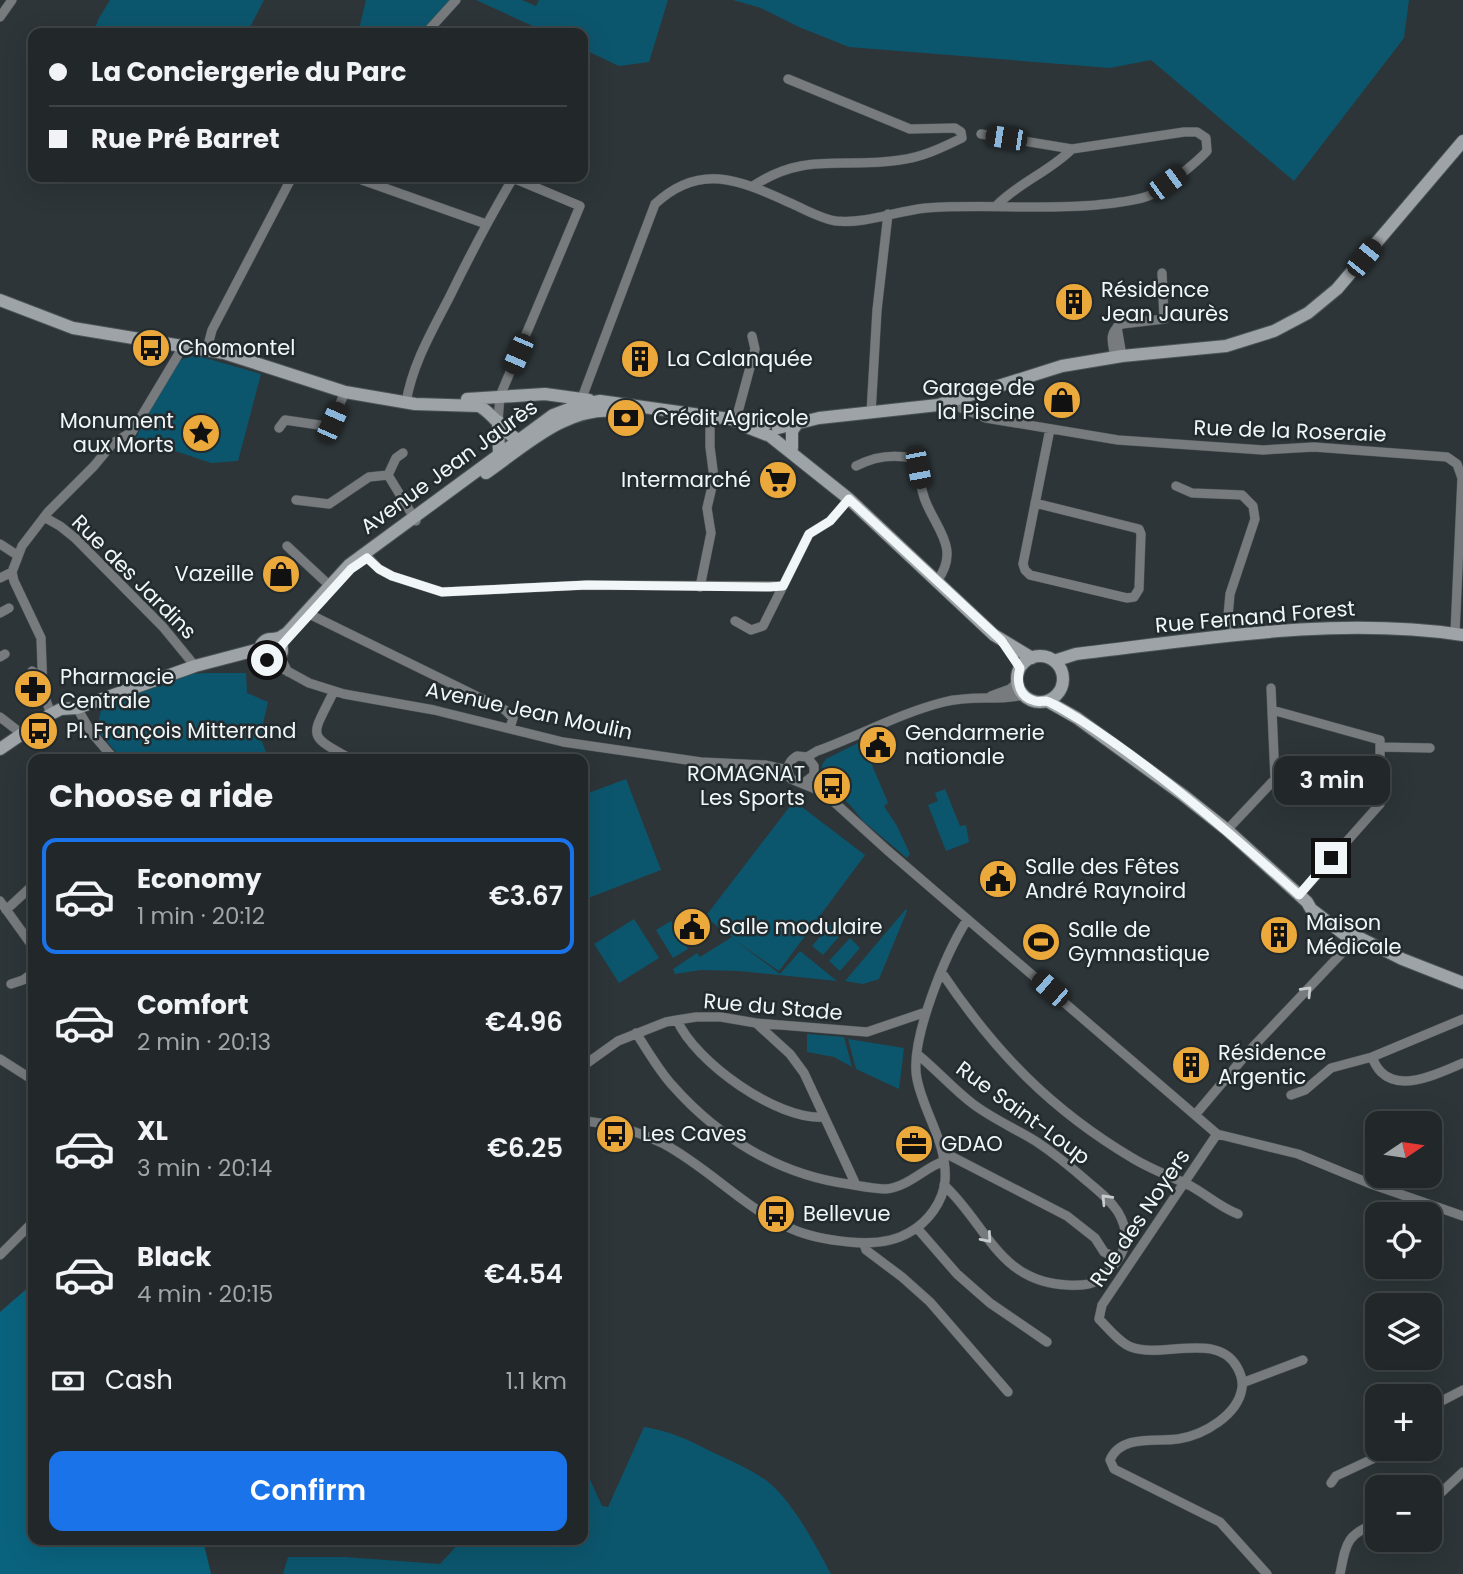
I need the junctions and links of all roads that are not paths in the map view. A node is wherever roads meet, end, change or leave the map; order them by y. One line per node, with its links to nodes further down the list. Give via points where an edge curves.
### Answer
1 (12, 0): 3 (street)
2 (456, 0): 4 (street)
3 (0, 17)
4 (431, 28)
5 (788, 79): 13 (street, via 910,129 955,128 961,138 925,156 897,161 801,165 773,173)
6 (981, 134): 8 (street)
7 (1463, 141): 22 (main road, Avenue Jean Jaurès, via 1350,275 1308,313 1274,331 1226,346)
8 (1072, 149): 14 (street); 14 (street, via 1184,132 1197,132 1207,144 1199,160 1150,196 1080,206)
9 (289, 182): 21 (street, via 212,330)
10 (368, 182): 16 (street)
11 (511, 182): 16 (street)
12 (523, 182): 25 (street, via 580,206)
13 (753, 186): 15 (street, via 835,220); 29 (street, via 716,177 677,187 655,204)
14 (996, 206): 15 (street)
15 (888, 214): 30 (street)
16 (486, 224): 27 (street, via 426,342)
17 (1162, 273): 22 (street, via 1164,318 1116,327)
18 (0, 300): 20 (main road, via 73,328)
19 (752, 336): 35 (street, via 755,349)
20 (184, 345): 21 (main road); 51 (street, via 132,432 113,443)
21 (207, 349): 23 (main road)
22 (1119, 357): 26 (main road, Avenue Jean Jaurès, via 1062,366)
23 (345, 392): 27 (main road); 37 (street, via 326,426 285,420)
24 (545, 394): 25 (main road); 29 (main road); 32 (main road)
25 (500, 396): 28 (main road); 34 (street)
26 (958, 400): 30 (main road, Avenue Jean Jaurès); 39 (street, Rue de la Roseraie, via 961,408 986,418)
27 (406, 403): 28 (main road)
28 (446, 403): 34 (main road, via 480,406)
29 (582, 405): 32 (main road, Avenue Jean Jaurès); 33 (main road, Avenue Jean Jaurès); 33 (main road, Avenue Jean Jaurès, via 600,401)
30 (871, 412): 31 (main road, Avenue Jean Jaurès)
31 (819, 418): 36 (main road, Avenue Jean Jaurès); 38 (main road, Avenue Jean Jaurès, via 797,417)
32 (555, 419): 40 (main road)
33 (710, 419): 35 (main road, Avenue Jean Jaurès); 62 (street, via 714,478 708,514 712,533)
34 (498, 421): 40 (main road); 43 (main road)
35 (735, 422): 38 (main road, Avenue Jean Jaurès)
36 (798, 422): 38 (main road, Avenue Jean Jaurès); 41 (main road, via 792,431)
37 (279, 428)
38 (773, 429): 41 (main road); 44 (main road, via 786,451)
39 (1050, 429): 50 (street); 66 (street, Rue de la Roseraie, via 1129,441 1447,457 1457,464 1462,478)
40 (523, 442): 43 (main road, Avenue Jean Jaurès); 52 (main road, Avenue Jean Jaurès)
41 (792, 448): 44 (main road)
42 (402, 453): 46 (street)
43 (499, 454): 52 (main road, Avenue Jean Jaurès)
44 (804, 462): 48 (main road)
45 (856, 466): 59 (street, via 871,458 912,458 926,504 946,540 944,570)
46 (387, 475): 49 (street, via 369,477 330,504); 52 (street)
47 (1176, 486): 65 (street, via 1192,493 1242,495 1253,506 1255,519 1230,594)
48 (849, 499): 59 (main road); 61 (street, via 830,521 809,534)
49 (296, 500)
50 (1035, 503): 50 (street, via 1023,564 1030,575 1134,597 1139,589 1139,529)
51 (44, 517): 55 (street); 72 (street, Rue des Jardins, via 75,538)
52 (415, 519): 56 (main road, Avenue Jean Jaurès)
53 (0, 544): 55 (street)
54 (288, 546): 60 (street)
55 (17, 555): 57 (street)
56 (366, 555): 60 (main road, Avenue Jean Jaurès); 62 (street, via 392,576 442,592 587,585); 63 (main road, Avenue Jean Jaurès)
57 (12, 572): 58 (street); 75 (street, via 41,638)
58 (0, 578)
59 (937, 580): 67 (main road)
60 (330, 585): 63 (main road, Avenue Jean Jaurès)
61 (783, 586): 62 (street); 64 (street, via 763,626 751,630)
62 (700, 587)
63 (308, 614): 68 (main road, Avenue Jean Jaurès); 88 (street, via 505,710 513,718)
64 (735, 621)
65 (1232, 634): 66 (main road, Rue Fernand Forest, via 1341,626); 69 (main road, Rue Fernand Forest)
66 (1459, 634)
67 (1001, 640): 70 (main road); 73 (main road)
68 (276, 651): 72 (main road, Avenue Jean Jaurès, via 264,642 260,649); 79 (street, Avenue Jean Moulin, via 289,673)
69 (1091, 652): 71 (main road, Rue Fernand Forest); 77 (main road, via 1080,659)
70 (1032, 658): 71 (main road); 73 (main road)
71 (1054, 661): 77 (main road)
72 (198, 665): 83 (main road)
73 (1020, 668): 76 (main road)
74 (32, 671): 75 (street)
75 (42, 678): 85 (street)
76 (1018, 682): 80 (main road); 81 (street)
77 (1061, 686): 82 (main road); 87 (main road)
78 (1271, 688): 84 (street)
79 (334, 691): 88 (street, Avenue Jean Moulin); 95 (street, via 316,729 317,739)
80 (1024, 695): 81 (street); 82 (main road)
81 (991, 696): 90 (street, via 932,706)
82 (1048, 701): 87 (main road)
83 (77, 708): 85 (main road); 94 (street)
84 (1272, 710): 91 (street, via 1380,740); 103 (street, via 1275,779)
85 (51, 714): 89 (main road)
86 (0, 717): 89 (street)
87 (1077, 718): 103 (main road)
88 (510, 727): 98 (street, Avenue Jean Moulin, via 563,742 633,753)
89 (22, 734): 93 (main road)
90 (831, 746): 96 (street); 100 (street)
91 (1380, 747): 92 (street); 105 (street, via 1380,804)
92 (1430, 748)
93 (0, 749)
94 (110, 754)
95 (341, 754)
96 (807, 757): 97 (street); 100 (street)
97 (793, 758): 98 (street, Avenue Jean Moulin); 99 (street)
98 (765, 765): 99 (street, Avenue Jean Moulin)
99 (788, 770): 101 (street, via 791,779)
100 (814, 770): 101 (street); 102 (street)
101 (804, 783): 102 (street)
102 (823, 792): 107 (street)
103 (1227, 830): 105 (main road)
104 (28, 888): 106 (street)
105 (1303, 898): 108 (main road, via 1331,925)
106 (3, 906): 109 (street)
107 (967, 919): 110 (street); 126 (street)
108 (1353, 935): 112 (main road); 126 (street, one-way to 108)
109 (28, 940)
110 (942, 973): 114 (street); 131 (street, via 985,1033 1046,1097 1134,1159)
111 (28, 977): 113 (street)
112 (1463, 983)
113 (11, 984)
114 (926, 1012): 117 (street, Rue du Stade, via 867,1032); 119 (street)
115 (1463, 1019): 120 (street)
116 (677, 1020): 117 (street, Rue du Stade, via 721,1017); 118 (street, Rue du Stade); 127 (street, via 699,1050 743,1087 785,1110)
117 (755, 1023): 127 (street, via 804,1073)
118 (636, 1033): 122 (street, Rue du Stade); 132 (street, via 673,1086 722,1133 782,1167 824,1181)
119 (917, 1054): 130 (street, via 917,1081); 139 (street, Rue Saint-Loup, one-way to 119, via 1119,1213 1103,1195 1039,1143 975,1106)
120 (1371, 1057): 123 (street, via 1387,1077 1405,1081); 125 (street, via 1331,1068)
121 (0, 1059): 124 (street)
122 (588, 1062)
123 (1463, 1063)
124 (28, 1077)
125 (1292, 1096)
126 (1195, 1115): 129 (street)
127 (824, 1117): 132 (street)
128 (588, 1122): 138 (street, via 661,1143 793,1230)
129 (1217, 1134): 131 (street, Rue des Noyers); 135 (street, via 1298,1154)
130 (943, 1156): 132 (street, via 895,1187); 133 (street); 142 (street, via 1067,1216 1095,1238 1104,1252)
131 (1183, 1183): 134 (street); 141 (street, Rue des Noyers)
132 (856, 1185)
133 (944, 1185): 137 (street, via 934,1210); 142 (street, one-way to 142, via 1007,1261 1034,1279 1084,1286 1104,1277)
134 (1238, 1214)
135 (1463, 1216)
136 (28, 1227): 140 (street)
137 (917, 1228): 138 (street, via 896,1238); 143 (street, via 990,1303)
138 (864, 1244): 147 (street, via 930,1302)
139 (1126, 1249): 141 (street); 142 (street)
140 (0, 1255)
141 (1136, 1255): 145 (street, Rue des Noyers, via 1102,1305 1099,1319 1129,1347 1215,1350 1235,1363)
142 (1118, 1259)
143 (1047, 1342)
144 (1303, 1360): 145 (street)
145 (1242, 1383): 154 (street, via 1238,1403 1216,1423 1180,1439 1130,1443 1110,1460 1114,1469 1220,1522)
146 (1463, 1390): 148 (street)
147 (1008, 1392)
148 (1442, 1400)
149 (1368, 1461): 151 (street)
150 (1463, 1472): 152 (street)
151 (1331, 1483)
152 (1442, 1492)
153 (1365, 1529): 155 (street, via 1352,1535)
154 (1267, 1574)
155 (1339, 1574)

